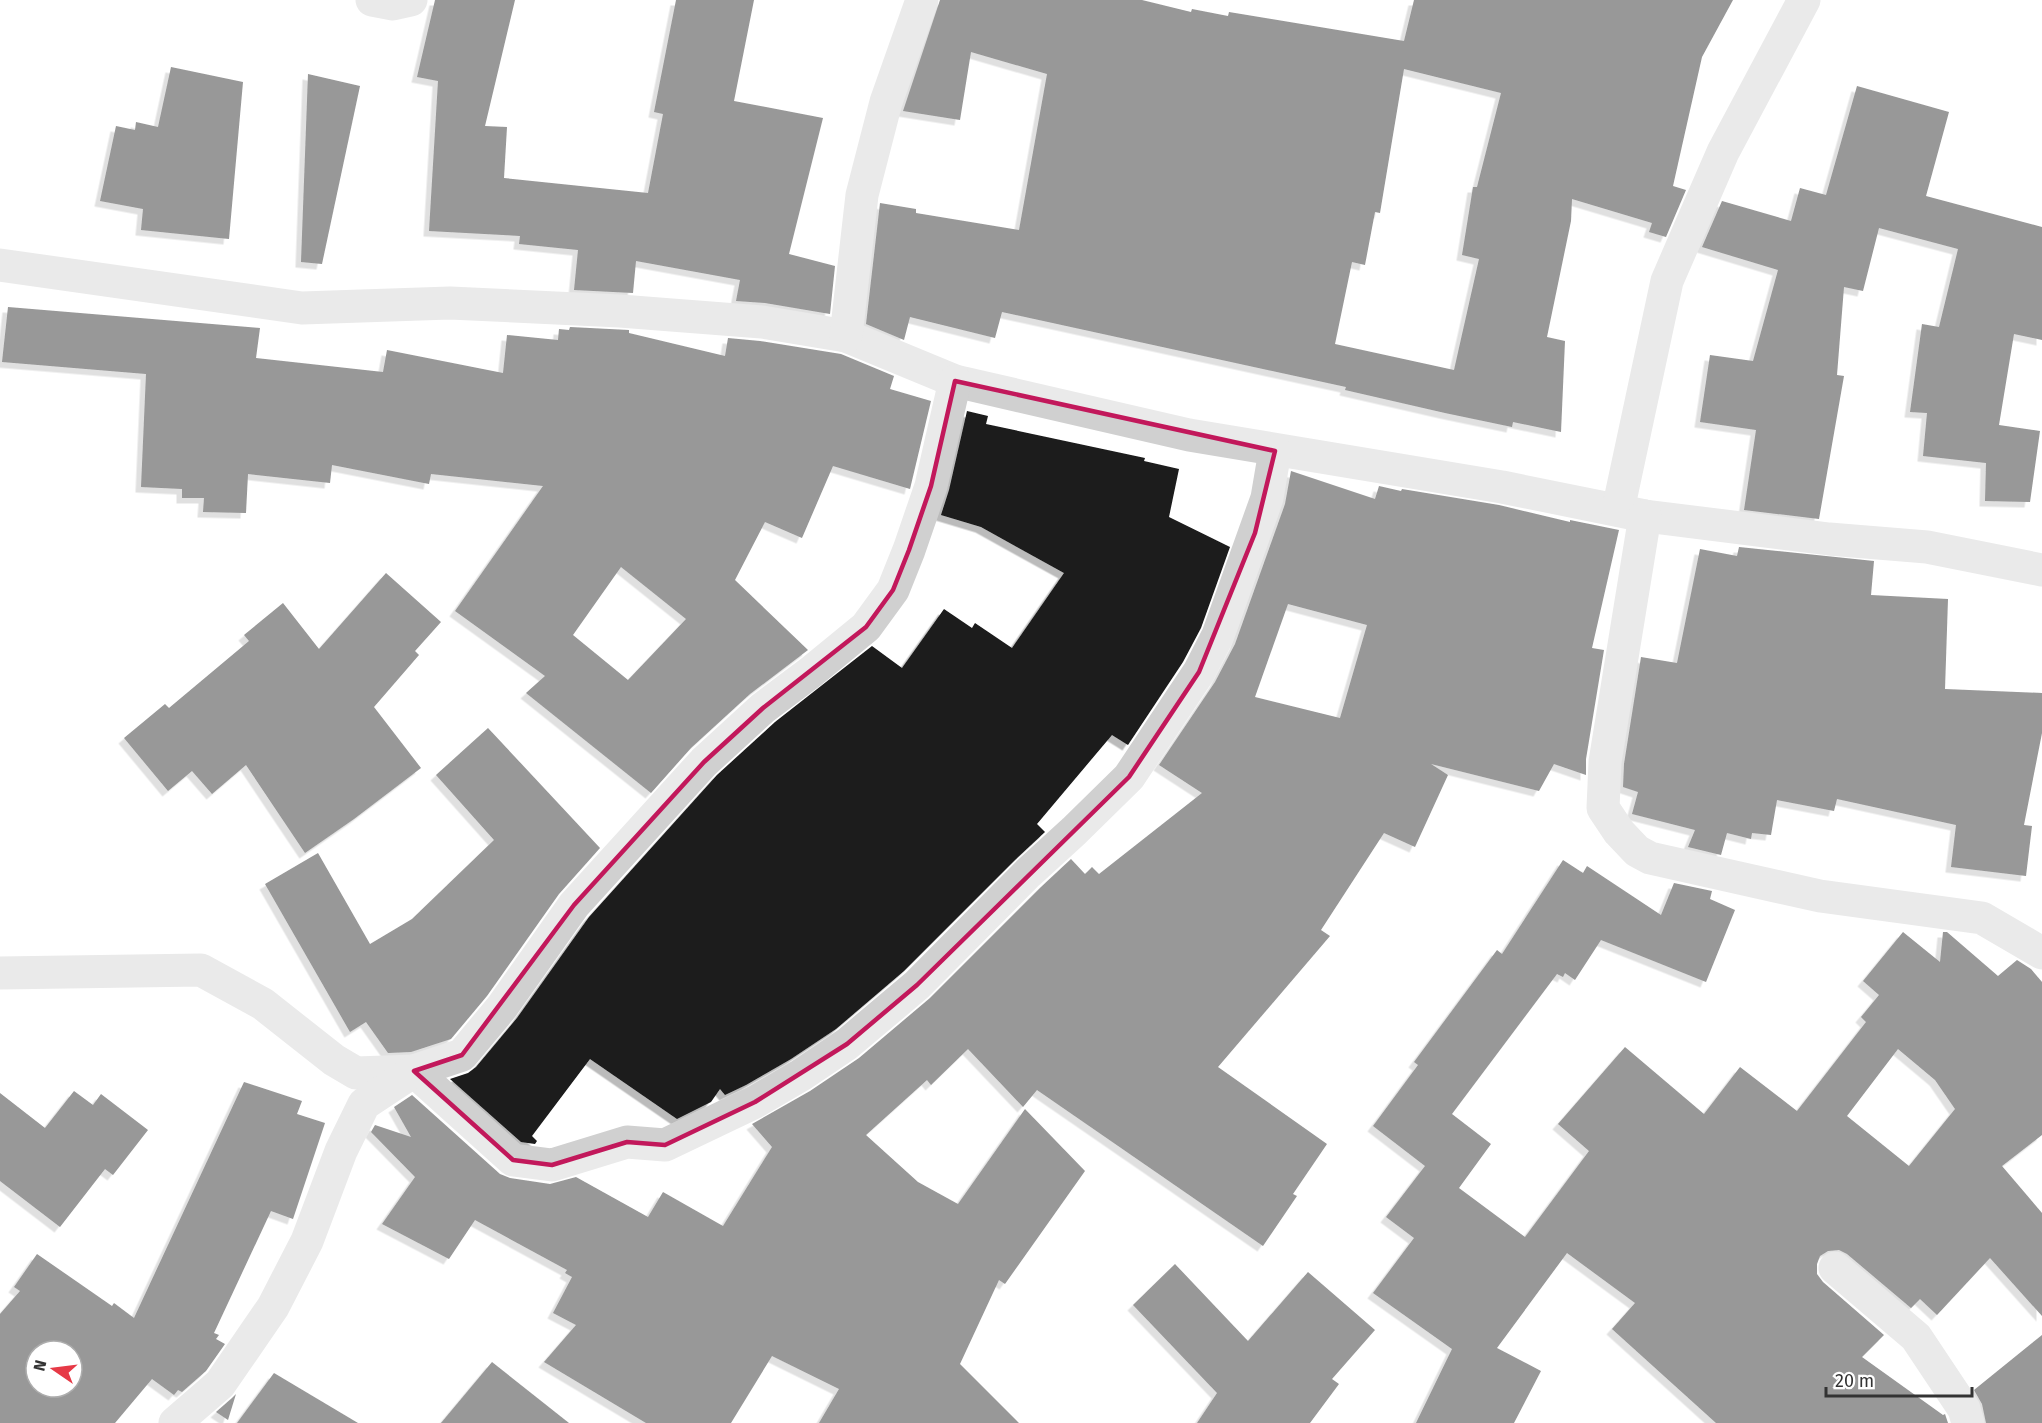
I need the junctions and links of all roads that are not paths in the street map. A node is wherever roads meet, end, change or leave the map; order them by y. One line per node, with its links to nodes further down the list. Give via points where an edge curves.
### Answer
1 (372, 0): 2 (street, via 393,4)
2 (411, 0)
3 (922, 0): 6 (street, via 886,102 862,195)
4 (1804, 0): 9 (street, via 1723,152 1667,281)
5 (0, 265): 6 (street, via 302,308 450,303 620,310 762,322)
6 (846, 336): 7 (street)
7 (955, 381): 8 (street); 13 (street, via 931,486 909,549 893,590 866,627 763,708 704,762 574,905 462,1055)
8 (1275, 451): 9 (street, via 1502,487); 13 (street, via 1264,507 1218,635 1199,672 1128,777 917,985 847,1044 755,1102 665,1145 627,1142 552,1165 513,1160)
9 (1632, 513): 10 (street, via 1829,539 1927,547); 11 (street, via 1603,807 1619,832 1650,858 1820,896 1982,918)
10 (2042, 570)
11 (2042, 953)
12 (0, 973): 13 (street, via 201,970 263,1004 356,1073)
13 (414, 1071): 15 (street, via 364,1104 341,1151 307,1241 273,1307 220,1384)
14 (1834, 1268): 16 (street, via 1916,1337 1964,1409)
15 (175, 1423)
16 (1968, 1423)

